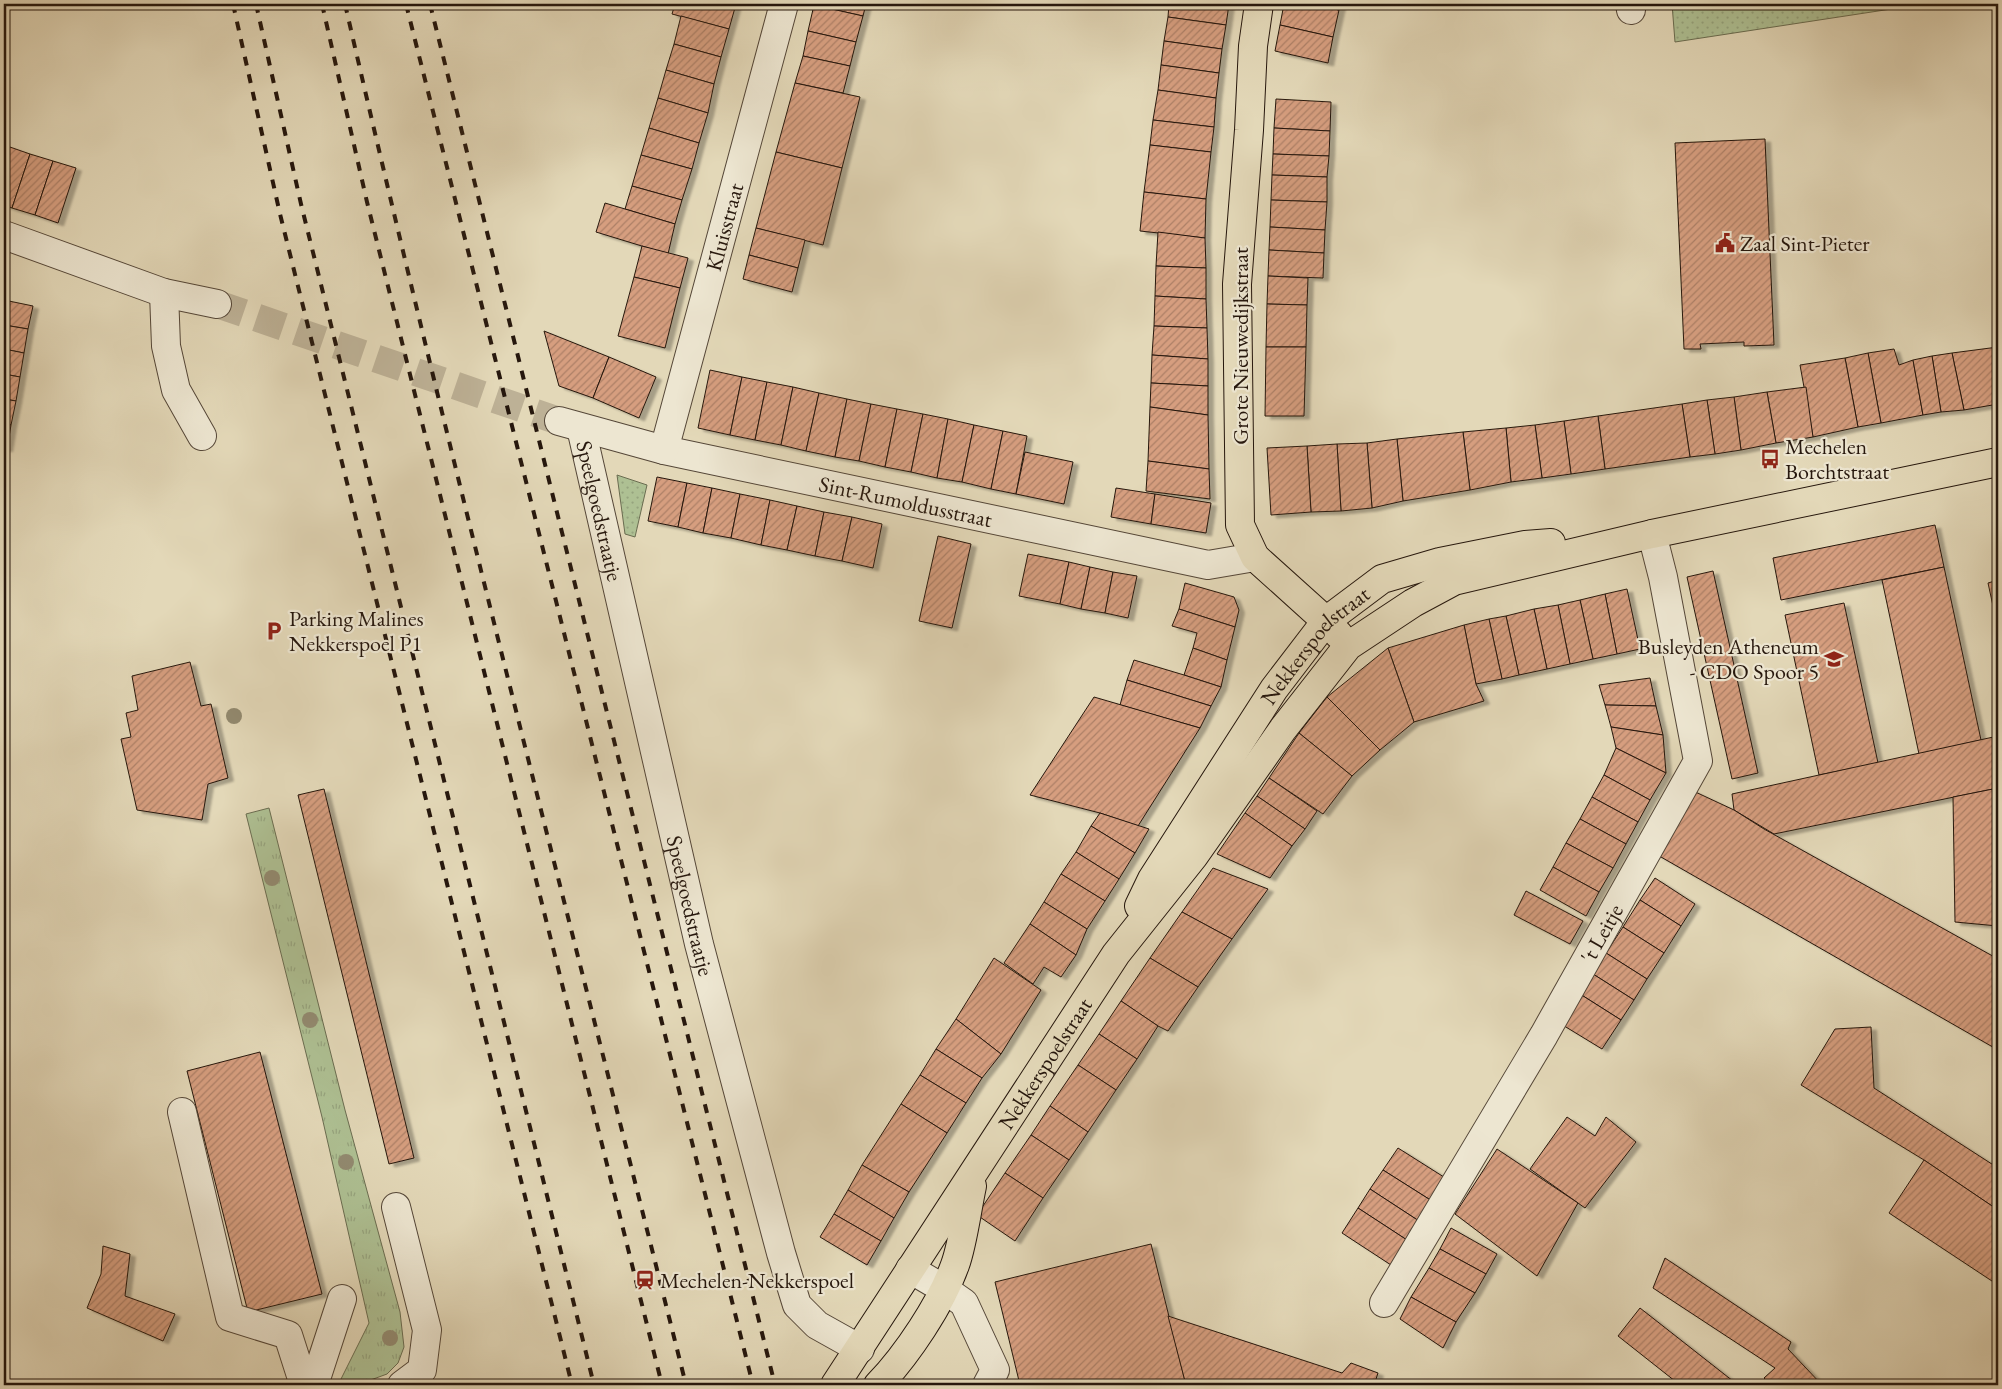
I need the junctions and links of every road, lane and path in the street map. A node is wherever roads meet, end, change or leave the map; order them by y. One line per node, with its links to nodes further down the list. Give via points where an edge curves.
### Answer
1 (784, 4): 8 (street, Kluisstraat)
2 (1259, 4): 11 (main road, Grote Nieuwedijkstraat, via 1253,46 1237,284 1240,526)
3 (4, 235): 4 (street)
4 (164, 293): 5 (street); 7 (street, via 166,346 176,390)
5 (217, 304)
6 (570, 424): 8 (street, Sint-Rumoldusstraat); 22 (street, Speelgoedstraatje, via 699,944 781,1253 797,1304 817,1325)
7 (202, 436)
8 (664, 450): 11 (street, Sint-Rumoldusstraat, via 1208,564)
9 (1998, 462): 10 (main road, Nekkerspoelstraat)
10 (1652, 534): 12 (main road, Nekkerspoelstraat, via 1525,545 1440,562 1382,579); 13 (main road, Nekkerspoelstraat, via 1454,581 1413,603); 21 (street, 't Leitje, via 1698,761 1544,1035)
11 (1255, 557): 12 (main road, Grote Nieuwedijkstraat)
12 (1326, 622): 13 (main road, Grote Nieuwedijkstraat); 14 (main road, Nekkerspoelstraat, via 1274,689 1152,879)
13 (1348, 646): 14 (main road, Nekkerspoelstraat, via 1283,729 1194,856)
14 (1116, 954): 16 (main road, Nekkerspoelstraat)
15 (182, 1112): 24 (street, via 230,1317 288,1335)
16 (974, 1172): 18 (main road, Nekkerspoelstraat); 19 (main road, Nekkerspoelstraat, via 955,1264)
17 (396, 1207): 23 (street, via 427,1330)
18 (910, 1269): 19 (street); 22 (main road, Nekkerspoelstraat)
19 (944, 1288): 27 (main road, Nekkerspoelstraat, via 896,1367); 28 (street, via 964,1303 995,1370)
20 (342, 1299): 25 (street)
21 (1384, 1303)
22 (860, 1349): 26 (main road, Nekkerspoelstraat)
23 (412, 1378)
24 (304, 1385)
25 (314, 1385)
26 (835, 1385)
27 (878, 1385)
28 (986, 1385)

